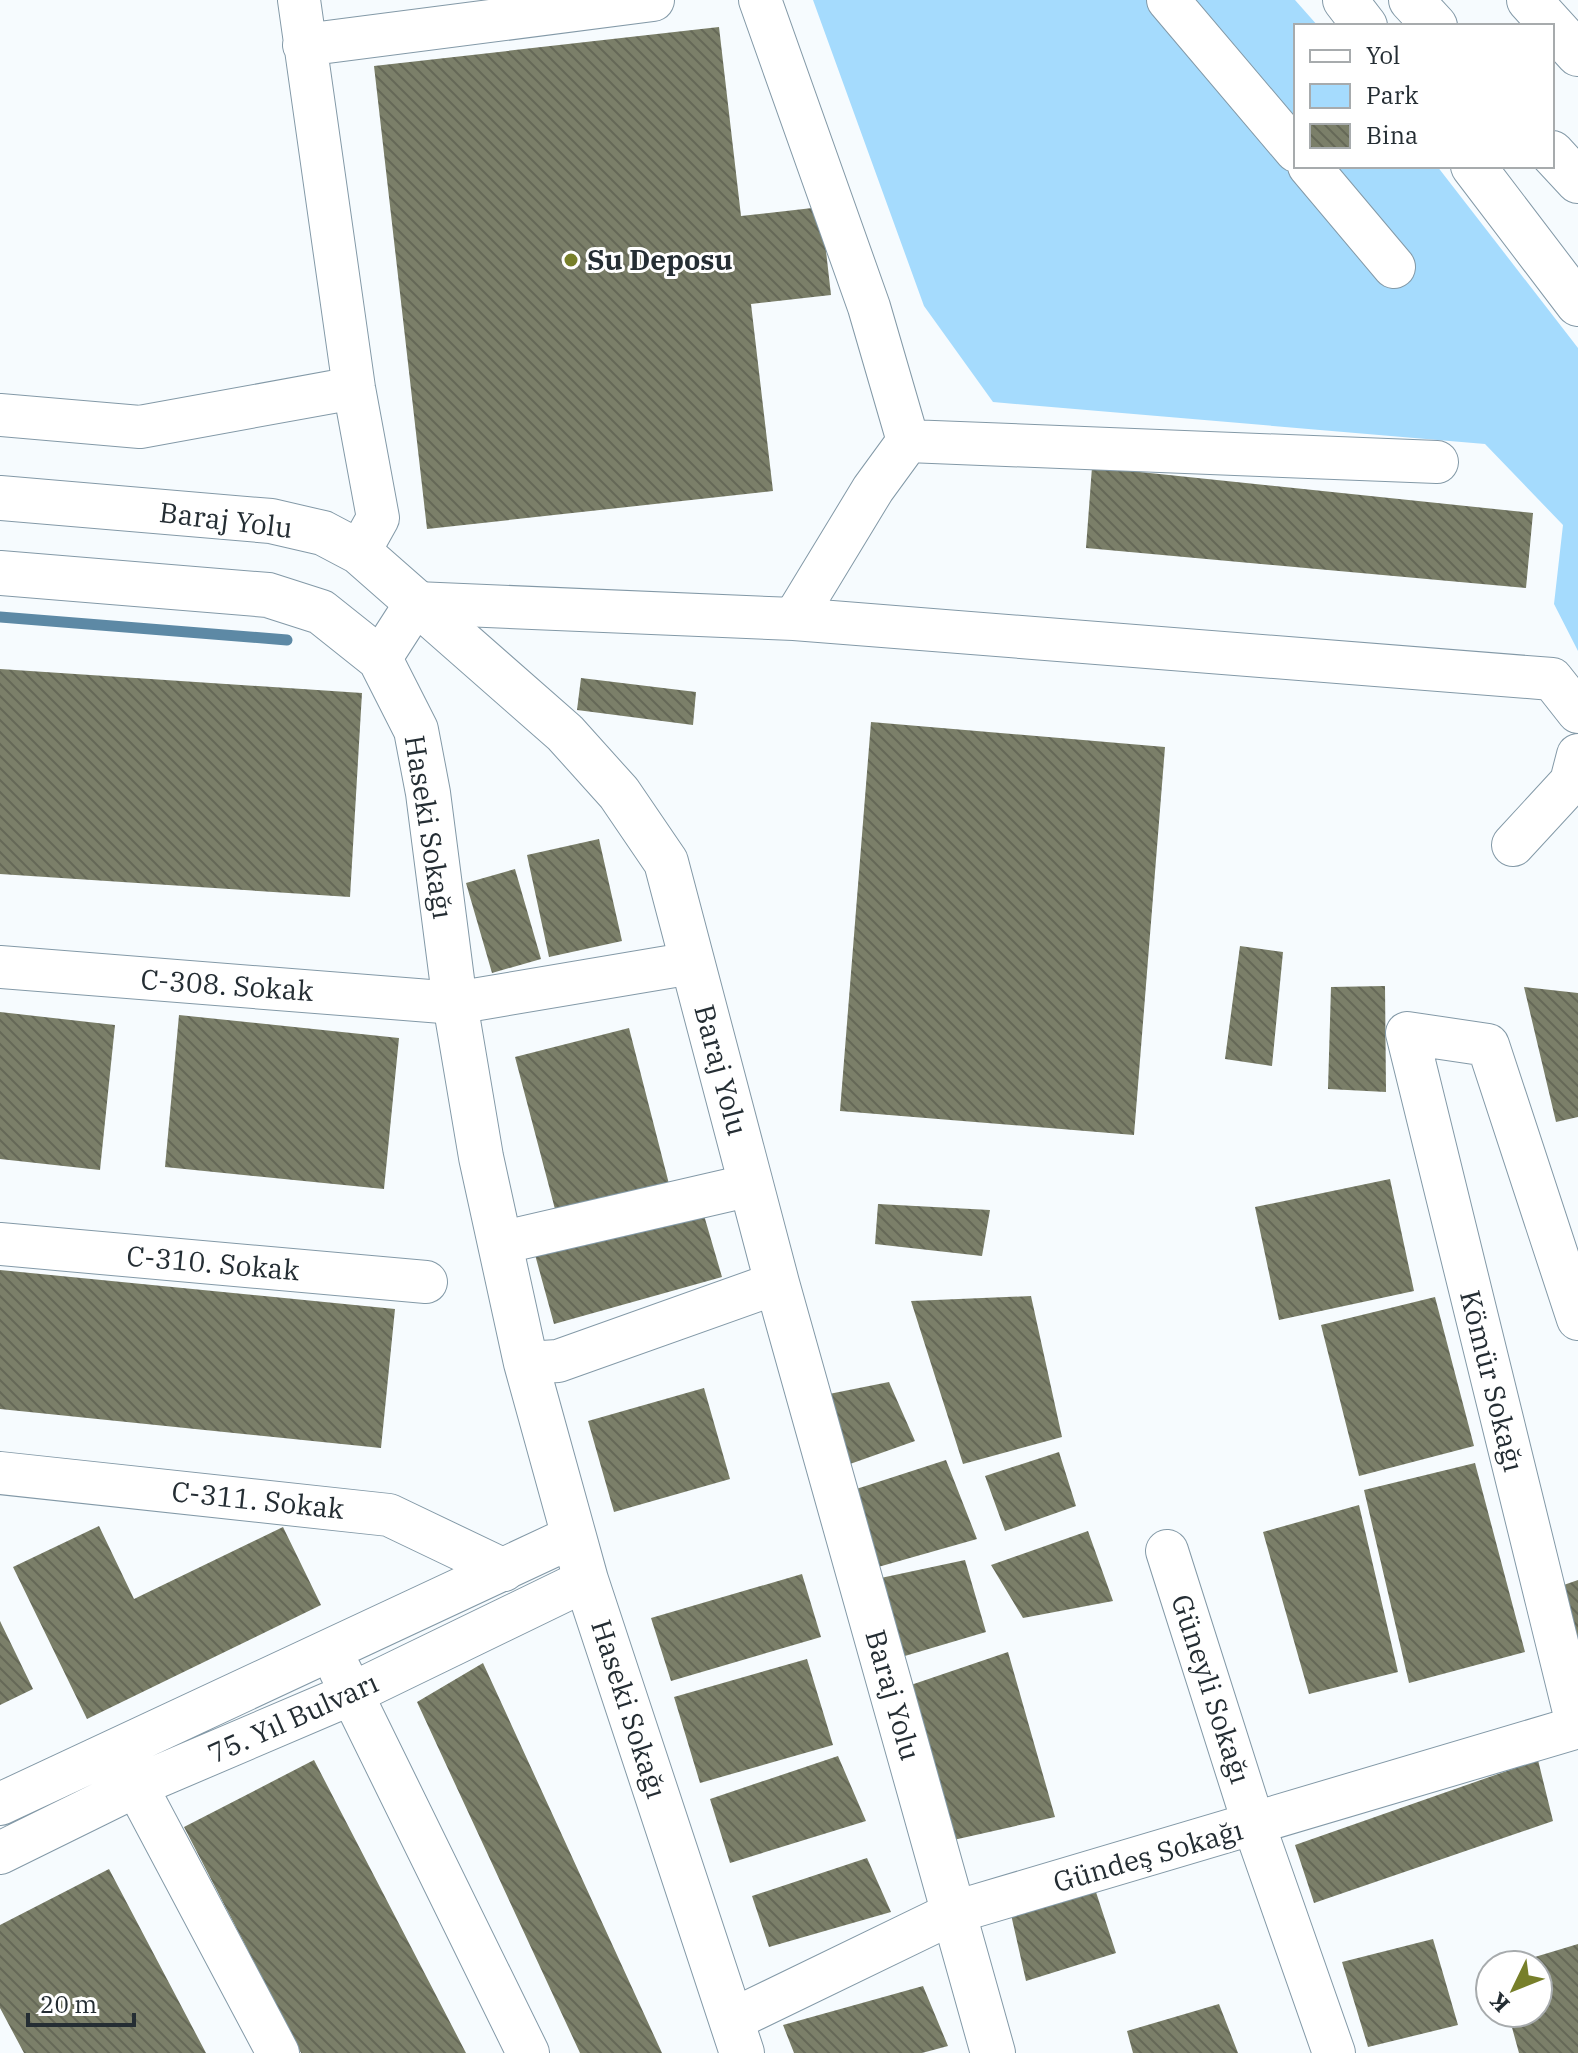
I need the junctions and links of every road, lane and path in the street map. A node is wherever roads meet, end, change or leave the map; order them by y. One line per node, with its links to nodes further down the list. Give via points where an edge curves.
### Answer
1 (299, 0): 12 (street)
2 (653, 0): 12 (street)
3 (760, 0): 25 (street, via 869,307)
4 (1168, 0): 14 (street)
5 (1345, 0): 8 (main road)
6 (1411, 0): 9 (main road)
7 (1529, 0): 10 (main road)
8 (1363, 24)
9 (1433, 24)
10 (1551, 24)
11 (1554, 28): 13 (main road)
12 (304, 45): 23 (street)
13 (1578, 54)
14 (1294, 149)
15 (1554, 155): 19 (main road)
16 (1311, 168): 20 (street)
17 (1475, 168): 22 (main road)
18 (1481, 168): 21 (main road)
19 (1578, 181)
20 (1394, 267)
21 (1578, 277)
22 (1578, 304)
23 (354, 388): 24 (street, via 140,427); 28 (street, via 378,518)
24 (0, 415)
25 (908, 441): 26 (street); 31 (street)
26 (1437, 462)
27 (0, 498): 28 (main road, Baraj Yolu, via 271,521 323,533)
28 (359, 552): 30 (main road, Baraj Yolu)
29 (0, 573): 32 (main road, via 268,595 321,612)
30 (416, 603): 31 (street); 32 (street); 36 (main road, Baraj Yolu, via 565,733 619,793 666,862)
31 (794, 619): 33 (street, via 1552,679)
32 (380, 659): 38 (main road, Haseki Sokağı, via 416,730)
33 (1578, 712)
34 (1578, 755): 35 (street, via 1571,782)
35 (1513, 845)
36 (692, 963): 38 (street); 39 (main road, Baraj Yolu)
37 (0, 967): 38 (street, C-308. Sokak)
38 (455, 1003): 40 (main road, Haseki Sokağı)
39 (751, 1185): 40 (street); 43 (main road, Baraj Yolu)
40 (500, 1243): 45 (main road, Haseki Sokağı)
41 (0, 1244): 42 (street, C-310. Sokak)
42 (426, 1282)
43 (777, 1283): 45 (street, via 558,1361); 59 (main road, Baraj Yolu)
44 (1578, 1319): 53 (street, Kömür Sokağı, via 1488,1045 1407,1033)
45 (526, 1363): 47 (main road, Haseki Sokağı)
46 (0, 1473): 49 (street, C-311. Sokak, via 389,1515)
47 (572, 1537): 49 (street, 75. Yıl Bulvarı); 50 (main road, Haseki Sokağı)
48 (1167, 1551): 57 (street, Güneyli Sokağı)
49 (504, 1570): 51 (street, 75. Yıl Bulvarı)
50 (586, 1580): 52 (street, 75. Yıl Bulvarı); 60 (main road, Haseki Sokağı)
51 (330, 1650): 52 (street); 54 (street, 75. Yıl Bulvarı)
52 (351, 1694): 55 (street, 75. Yıl Bulvarı); 62 (street)
53 (1578, 1728): 57 (street, Gündeş Sokağı)
54 (116, 1749): 55 (street); 56 (street, 75. Yıl Bulvarı)
55 (138, 1785): 58 (street, 75. Yıl Bulvarı); 61 (street)
56 (0, 1804)
57 (1254, 1825): 59 (street, Gündeş Sokağı); 64 (street, Güneyli Sokağı)
58 (0, 1853)
59 (955, 1912): 60 (street, Gündeş Sokağı); 63 (main road, Baraj Yolu)
60 (737, 2036)
61 (278, 2053)
62 (528, 2053)
63 (993, 2053)
64 (1334, 2053)

